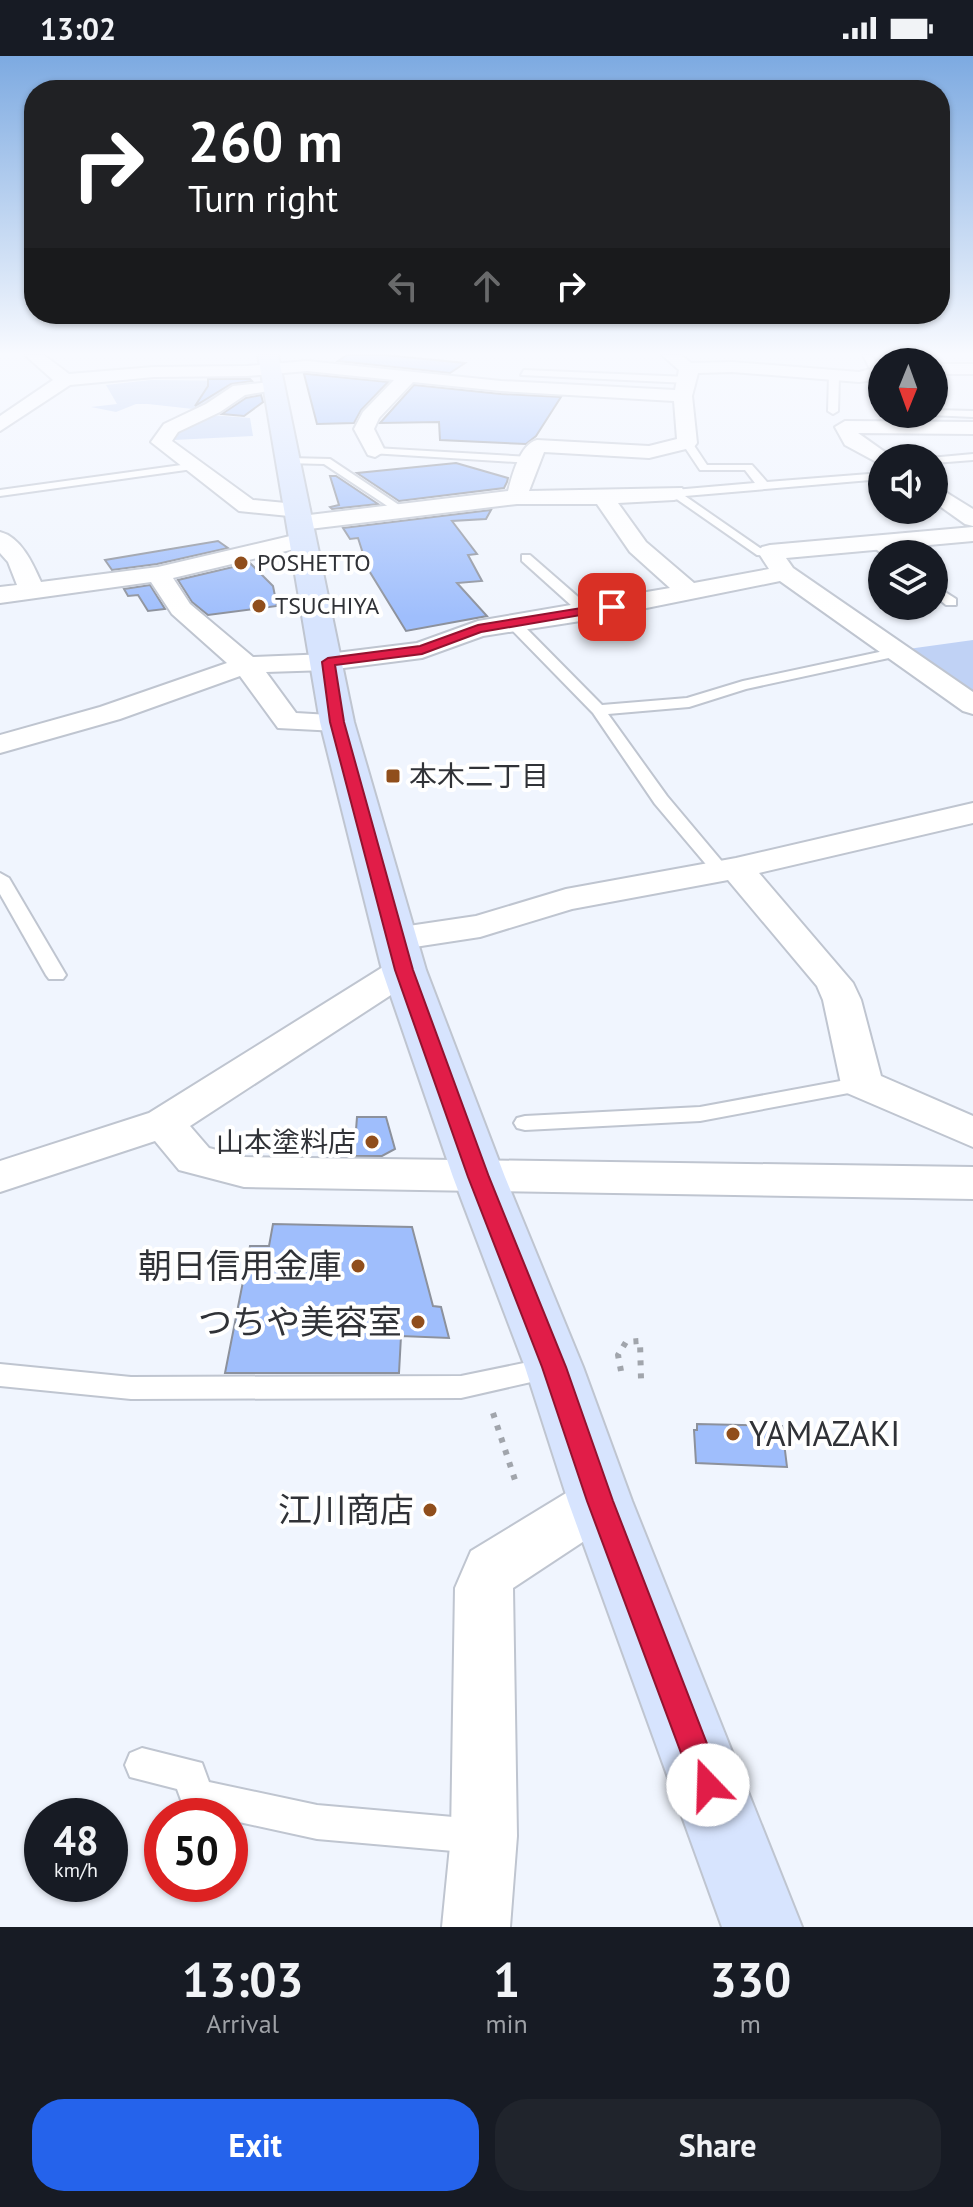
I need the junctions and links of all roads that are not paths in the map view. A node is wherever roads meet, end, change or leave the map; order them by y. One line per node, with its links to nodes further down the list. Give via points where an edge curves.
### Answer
1 (161, 442): 10 (street)
2 (287, 442): 9 (main road)
3 (371, 442): 5 (street)
4 (687, 443): 8 (street, via 649,452 537,446); 12 (lane, via 704,468 748,467)
5 (375, 451): 8 (lane)
6 (973, 457): 7 (lane)
7 (948, 459)
8 (530, 460): 15 (street)
9 (289, 461): 18 (lane, via 326,461); 20 (main road)
10 (196, 466): 13 (lane); 20 (street, via 247,506)
11 (868, 477): 12 (lane)
12 (763, 485): 14 (lane)
13 (0, 493)
14 (674, 493): 16 (street); 26 (lane)
15 (517, 497): 16 (street); 18 (street)
16 (603, 498): 28 (street, via 638,547)
17 (948, 502): 19 (street)
18 (399, 509): 20 (street)
19 (973, 519)
20 (301, 524): 27 (street); 36 (main road)
21 (973, 534): 23 (street)
22 (0, 539): 29 (street, via 19,560)
23 (934, 540)
24 (868, 550): 26 (street)
25 (526, 558): 33 (lane)
26 (777, 563): 28 (street); 35 (street)
27 (158, 574): 29 (street); 37 (street, via 181,609)
28 (687, 590): 33 (street)
29 (32, 591): 30 (street)
30 (0, 595)
31 (948, 600): 32 (lane)
32 (951, 602)
33 (587, 612): 34 (street)
34 (513, 623): 36 (street, via 478,629 422,650); 39 (lane)
35 (898, 652): 38 (street); 39 (lane, via 689,702)
36 (328, 662): 37 (street); 40 (main road)
37 (246, 665): 40 (street, via 288,722); 41 (street, via 110,713)
38 (973, 705)
39 (598, 710): 43 (lane, via 661,800)
40 (337, 722): 45 (main road)
41 (0, 744)
42 (973, 813): 43 (street)
43 (728, 870): 45 (street, via 566,900); 47 (street, via 834,983)
44 (0, 878): 46 (lane)
45 (399, 955): 48 (street); 52 (main road)
46 (56, 975)
47 (862, 1084): 49 (lane, via 700,1114); 50 (street)
48 (164, 1123): 51 (street); 52 (street, via 194,1159 244,1172)
49 (525, 1123)
50 (973, 1133)
51 (0, 1177)
52 (479, 1177): 53 (street); 54 (main road)
53 (973, 1183)
54 (554, 1367): 55 (lane, via 461,1387 131,1388); 56 (main road)
55 (0, 1375)
56 (600, 1501): 58 (street, via 491,1569 484,1588); 60 (main road)
57 (142, 1765): 58 (lane, via 190,1775 196,1796 317,1822)
58 (484, 1836): 59 (street)
59 (476, 1927)
60 (762, 1927)

